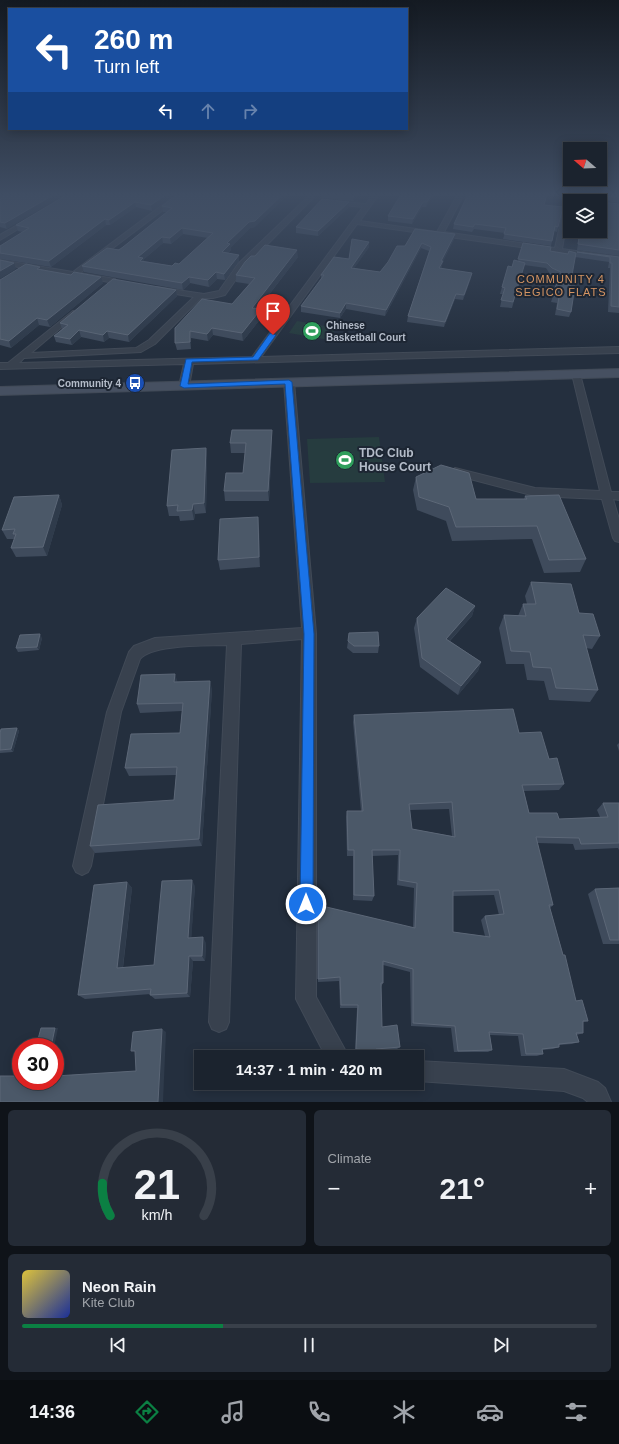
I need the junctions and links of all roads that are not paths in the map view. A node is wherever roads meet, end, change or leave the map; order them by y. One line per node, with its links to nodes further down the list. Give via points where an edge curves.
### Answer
1 (113, 245): 11 (street)
2 (262, 245): 14 (street, via 241,266 222,292 213,296)
3 (338, 245): 18 (street)
4 (526, 245): 6 (street)
5 (559, 245): 6 (street)
6 (558, 250): 7 (street)
7 (619, 259)
8 (0, 262): 9 (street)
9 (27, 266): 10 (street); 11 (street)
10 (16, 273)
11 (75, 274): 12 (street)
12 (112, 283)
13 (155, 288): 14 (street)
14 (199, 296): 17 (street, via 152,342 138,350)
15 (82, 306): 17 (street)
16 (619, 350): 18 (street)
17 (21, 356): 20 (street)
18 (255, 358): 19 (street)
19 (189, 361): 20 (street); 25 (street)
20 (11, 365): 21 (street)
21 (0, 366)
22 (619, 373): 23 (main road)
23 (576, 374): 24 (main road); 28 (street)
24 (289, 382): 25 (main road); 31 (street)
25 (184, 386): 26 (main road)
26 (0, 391)
27 (446, 470): 28 (street, via 535,492)
28 (606, 495): 29 (street); 30 (street)
29 (619, 496)
30 (619, 538)
31 (309, 634): 32 (street); 35 (street, via 306,999)
32 (234, 638): 33 (street, via 155,644 139,650 134,656 114,712); 34 (street)
33 (82, 866)
34 (220, 1022)
35 (333, 1050)
36 (424, 1071): 37 (street, via 564,1080 590,1090)
37 (600, 1102)

